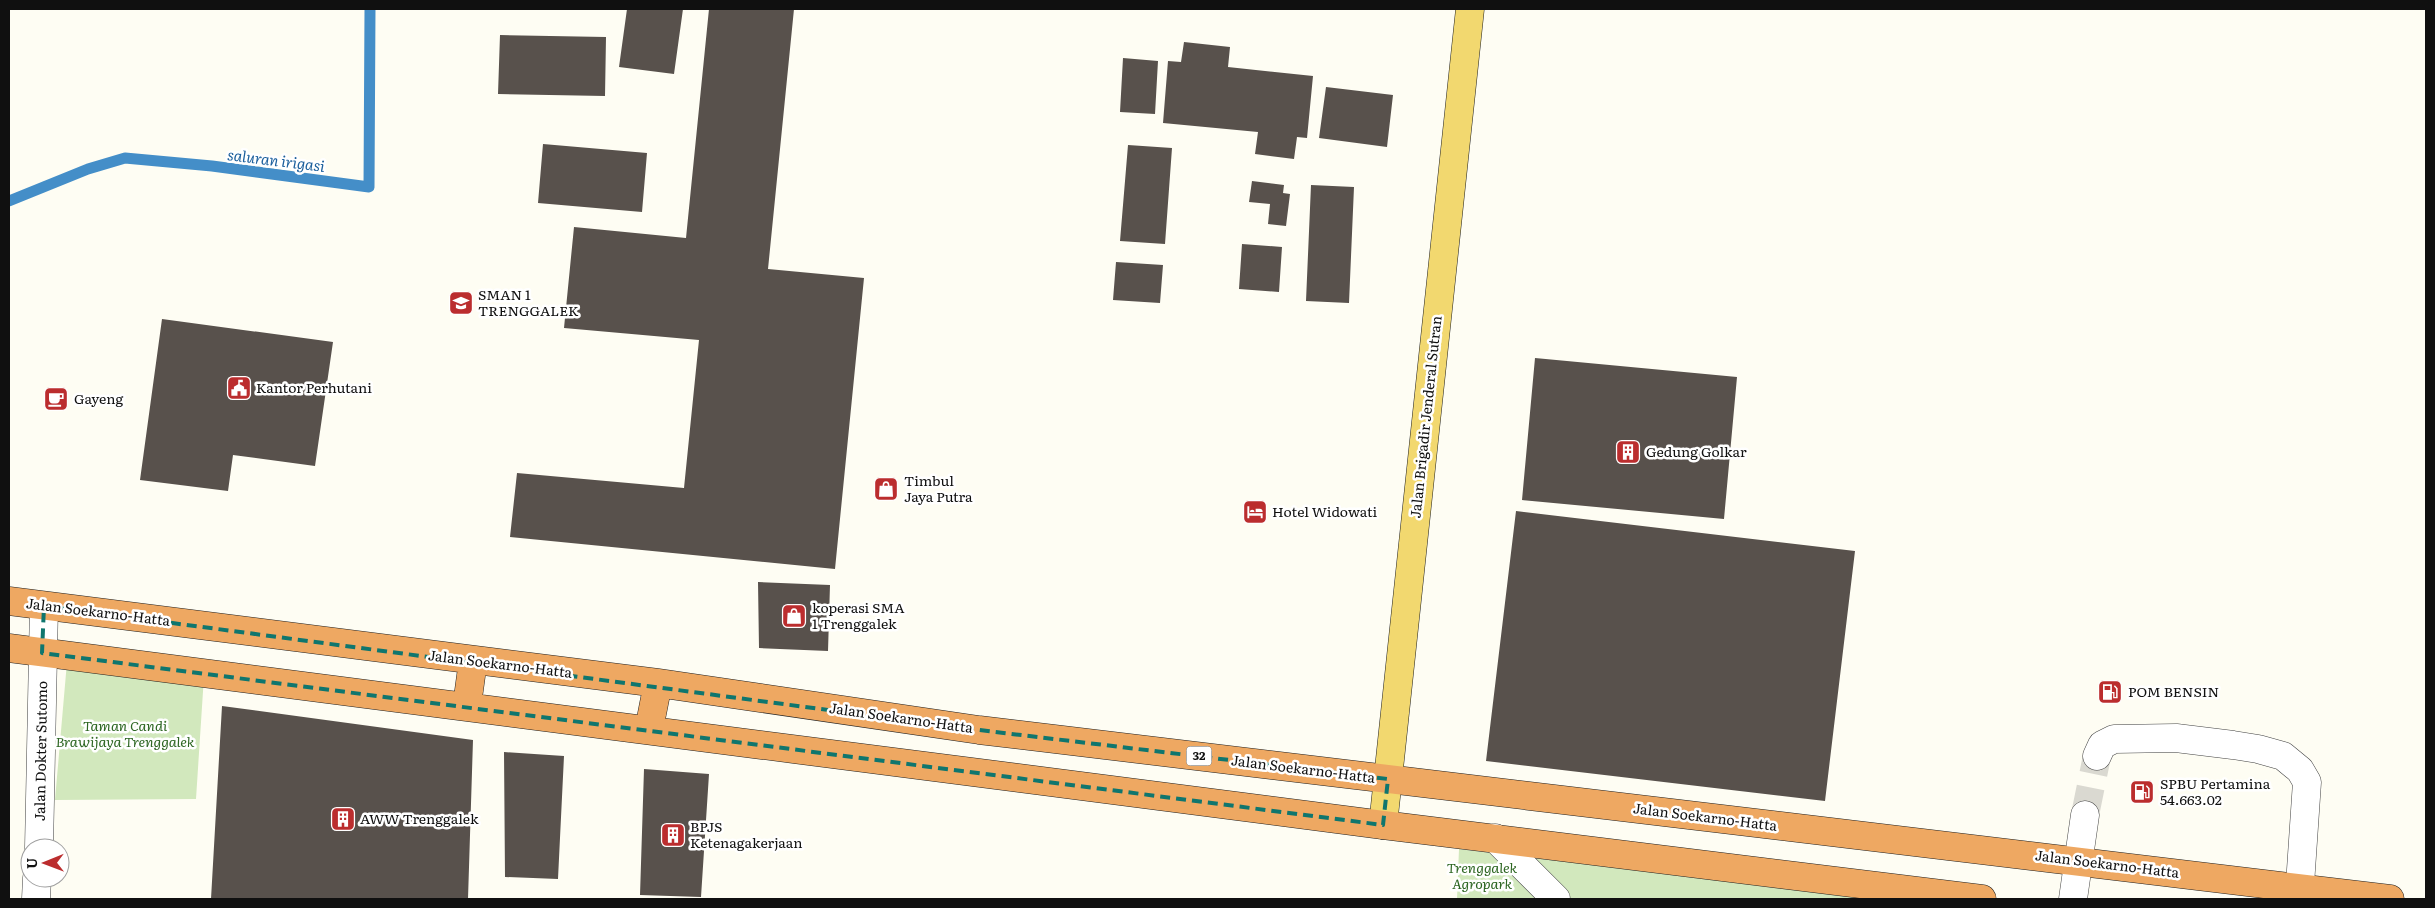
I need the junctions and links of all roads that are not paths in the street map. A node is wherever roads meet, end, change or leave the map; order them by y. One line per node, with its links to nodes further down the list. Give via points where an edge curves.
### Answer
1 (1470, 9): 13 (main road, Jalan Brigadir Jenderal Sutran)
2 (9, 601): 3 (highway, Jalan Soekarno-Hatta / 32)
3 (44, 606): 5 (street, Jalan Dokter Sutomo); 6 (highway, Jalan Soekarno-Hatta / 32)
4 (9, 648): 5 (highway)
5 (42, 653): 8 (highway); 16 (street, Jalan Dokter Sutomo)
6 (473, 661): 7 (highway, Jalan Soekarno-Hatta / 32); 8 (highway)
7 (658, 683): 9 (highway); 10 (highway, Jalan Soekarno-Hatta / 32)
8 (467, 705): 9 (highway)
9 (649, 729): 12 (highway)
10 (979, 730): 12 (highway); 13 (highway, Jalan Soekarno-Hatta / 32)
11 (2097, 756): 19 (street, via 2102,745 2114,739 2176,738 2258,749 2283,756 2300,770 2307,782)
12 (973, 771): 15 (highway)
13 (1388, 780): 15 (main road, Jalan Brigadir Jenderal Sutran); 18 (highway, Jalan Soekarno-Hatta / 32)
14 (2085, 815): 18 (street)
15 (1383, 825): 17 (highway)
16 (39, 838)
17 (1495, 838): 20 (street); 21 (highway)
18 (2078, 861): 19 (highway, Jalan Soekarno-Hatta / 32); 22 (street)
19 (2300, 894): 23 (highway, Jalan Soekarno-Hatta / 32)
20 (1556, 899)
21 (1974, 899)
22 (2073, 899)
23 (2390, 899)

